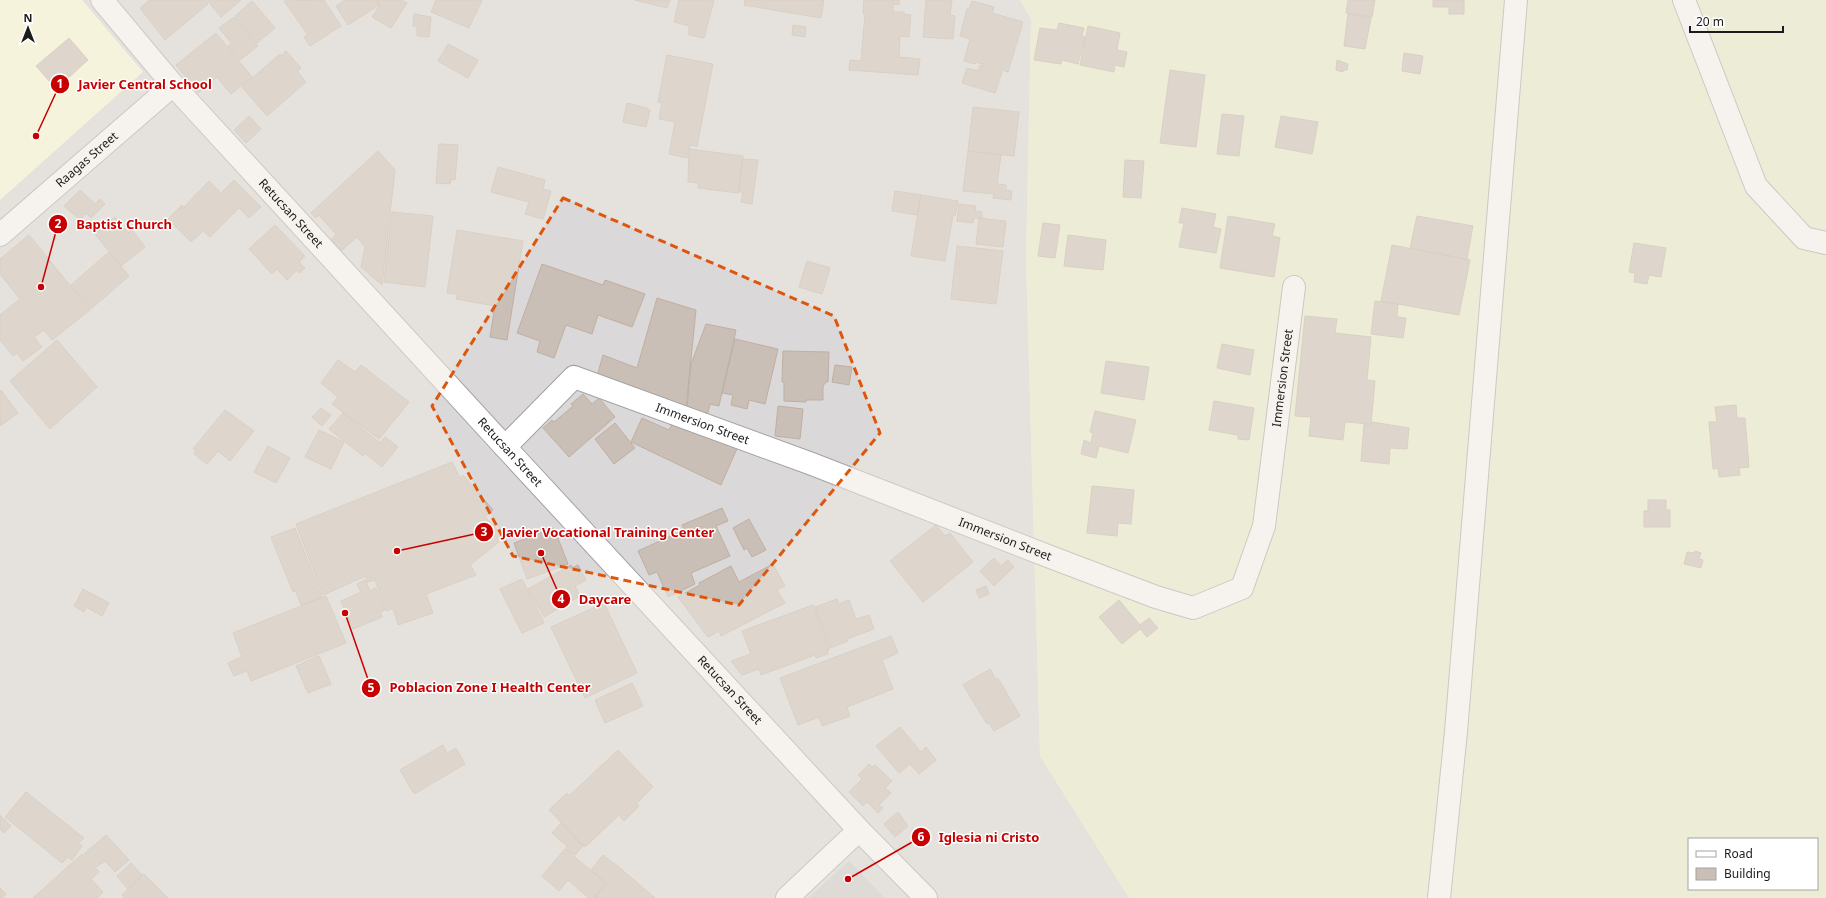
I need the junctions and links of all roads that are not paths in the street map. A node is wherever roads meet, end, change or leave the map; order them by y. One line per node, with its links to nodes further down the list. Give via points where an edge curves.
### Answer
1 (102, 0): 4 (street, Retucsan Street)
2 (1516, 0): 12 (street, via 1456,724)
3 (1684, 0): 6 (street, via 1756,186 1804,238)
4 (173, 85): 5 (street, Raagas Street); 8 (street, Retucsan Street)
5 (0, 235)
6 (1826, 243)
7 (1294, 288): 8 (street, Immersion Street, via 1264,526 1242,588 1193,608 1156,597 812,464 574,377)
8 (505, 447): 9 (street, Retucsan Street)
9 (859, 830): 10 (street); 11 (street, Retucsan Street)
10 (787, 898)
11 (926, 898)
12 (1439, 898)

